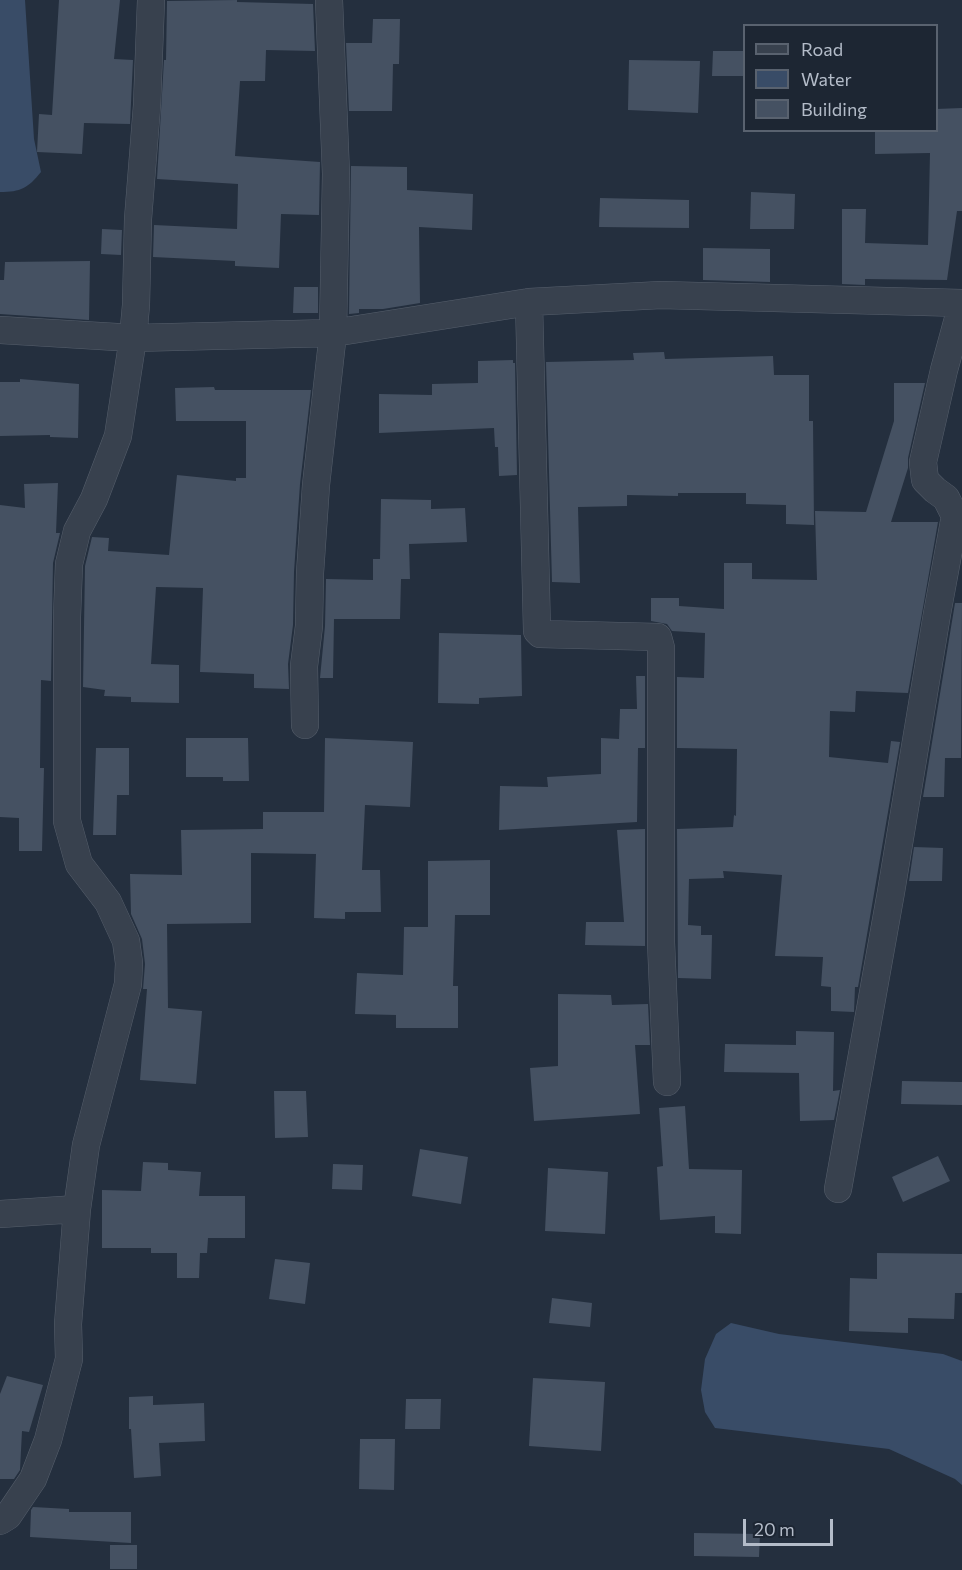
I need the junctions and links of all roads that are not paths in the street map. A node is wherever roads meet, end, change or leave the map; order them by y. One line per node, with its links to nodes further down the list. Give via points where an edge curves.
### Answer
1 (151, 0): 7 (street)
2 (329, 0): 6 (street, via 336,174)
3 (529, 302): 4 (street, via 661,294); 6 (street); 9 (street, via 537,631 658,637 661,648 661,942)
4 (962, 304): 10 (street, via 923,462 925,480 946,498 955,516)
5 (0, 330): 7 (street)
6 (333, 333): 7 (street); 8 (street, via 309,573)
7 (133, 338): 11 (street, via 118,436 77,531 69,564 67,821 79,864 108,902 126,941 129,963 128,984 86,1144)
8 (305, 725)
9 (667, 1082)
10 (838, 1189)
11 (78, 1209): 12 (street); 13 (street, via 69,1359 48,1440 33,1479 8,1516)
12 (0, 1214)
13 (0, 1521)

